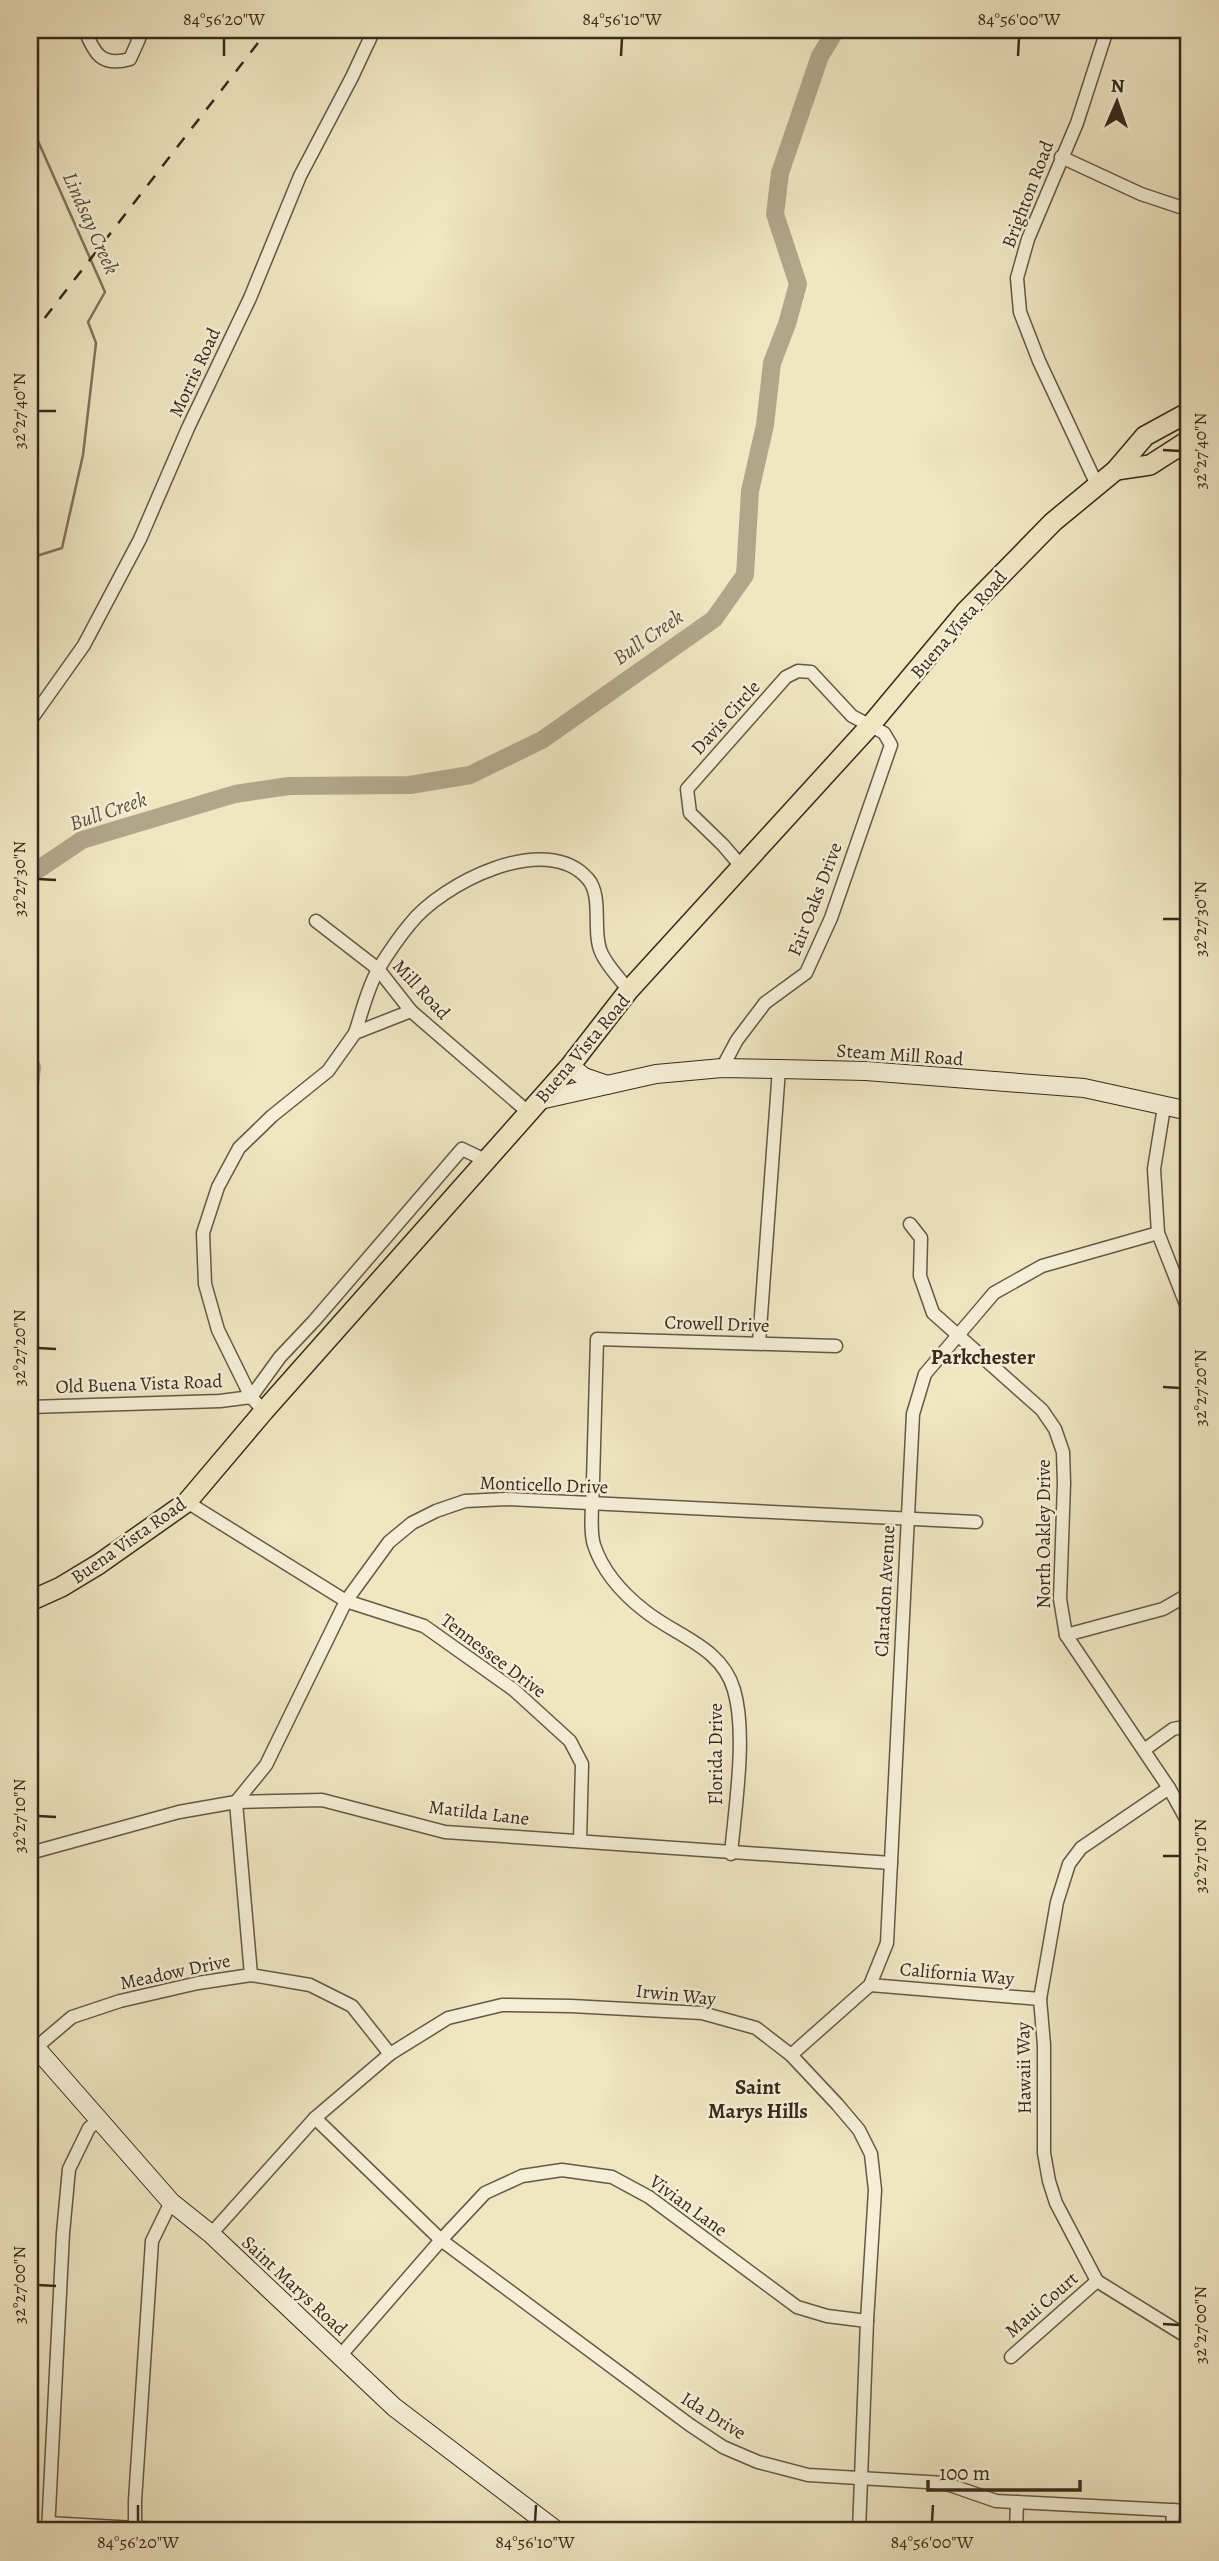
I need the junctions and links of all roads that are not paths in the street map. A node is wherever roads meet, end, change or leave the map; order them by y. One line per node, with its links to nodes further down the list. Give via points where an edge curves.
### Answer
1 (85, 30): 2 (street, via 92,48 111,62 130,59 139,39)
2 (132, 30)
3 (374, 30): 11 (street, Morris Road, via 300,176 250,298 139,539 84,646)
4 (1107, 30): 5 (street, Brighton Road)
5 (1061, 157): 6 (street, via 1141,194); 10 (street, Brighton Road, via 1017,278 1020,313)
6 (1189, 210)
7 (1189, 412): 9 (main road, Buena Vista Road, via 1145,436)
8 (1189, 440): 9 (main road, via 1150,465)
9 (1116, 470): 10 (main road, Buena Vista Road)
10 (1098, 487): 12 (main road, Buena Vista Road, via 1053,522 977,600)
11 (30, 720)
12 (869, 727): 13 (main road, Buena Vista Road); 13 (street, Davis Circle, via 852,716 811,672 798,671 786,677 687,789 690,813); 20 (street, Fair Oaks Drive, via 884,733 891,744 831,918 806,973 765,1003)
13 (741, 866): 16 (main road, Buena Vista Road)
14 (316, 921): 15 (street, Mill Road)
15 (378, 969): 16 (street, via 410,923 433,901 493,868 549,860 570,865 590,880 600,950); 17 (street, Mill Road); 18 (street)
16 (629, 990): 19 (main road, Buena Vista Road)
17 (411, 1012): 18 (street); 23 (street, Mill Road)
18 (355, 1033): 34 (street, via 328,1071 239,1148 218,1187 203,1233 205,1284 218,1331)
19 (570, 1066): 22 (main road); 23 (main road, Buena Vista Road)
20 (722, 1068): 21 (main road, Steam Mill Road); 22 (main road, Steam Mill Road, via 656,1074)
21 (779, 1069): 24 (main road, Steam Mill Road, via 1084,1088); 32 (street)
22 (607, 1085): 23 (main road, Steam Mill Road)
23 (534, 1106): 26 (main road, Buena Vista Road)
24 (1164, 1107): 25 (main road, Steam Mill Road); 28 (street, via 1154,1168)
25 (1189, 1111)
26 (488, 1161): 34 (main road, Buena Vista Road); 34 (street, via 463,1149 280,1357)
27 (910, 1224): 30 (street, North Oakley Drive, via 921,1238 920,1276 933,1313)
28 (1158, 1233): 29 (street); 30 (street, Claradon Avenue, via 1042,1266 994,1293)
29 (1188, 1308)
30 (957, 1334): 38 (street, Claradon Avenue, via 925,1374 913,1415); 43 (street, North Oakley Drive, via 1042,1410 1055,1429 1063,1452 1060,1599)
31 (597, 1339): 32 (street, Crowell Drive); 37 (street, Florida Drive)
32 (759, 1343): 33 (street, Crowell Drive)
33 (836, 1346)
34 (257, 1404): 35 (street, Old Buena Vista Road); 36 (main road, Buena Vista Road)
35 (30, 1407)
36 (187, 1502): 41 (main road, Buena Vista Road, via 93,1568); 42 (street, Tennessee Drive)
37 (593, 1504): 38 (street, Monticello Drive); 42 (street, Monticello Drive, via 506,1499 466,1501 436,1511 388,1542); 51 (street, Florida Drive, via 594,1544 612,1581 646,1612 708,1652 723,1667 734,1689 739,1769)
38 (907, 1519): 39 (street, Monticello Drive); 52 (street, Claradon Avenue)
39 (976, 1522)
40 (1189, 1594): 43 (street, via 1163,1609)
41 (30, 1601)
42 (346, 1601): 47 (street, Monticello Drive, via 266,1765); 49 (street, Tennessee Drive, via 424,1626 513,1690 570,1741 582,1764)
43 (1066, 1635): 45 (street, North Oakley Drive)
44 (1189, 1726): 45 (street, via 1173,1729)
45 (1144, 1750): 46 (street, North Oakley Drive)
46 (1169, 1788): 48 (street, North Oakley Drive); 55 (street, Hawaii Way, via 1081,1848 1069,1864 1057,1902)
47 (236, 1802): 49 (street, Matilda Lane, via 322,1800 445,1832); 50 (street, Matilda Lane); 53 (street)
48 (1189, 1824)
49 (580, 1841): 51 (street, Matilda Lane)
50 (32, 1849)
51 (731, 1854): 52 (street, Matilda Lane)
52 (891, 1863): 54 (street, Claradon Avenue, via 887,1943)
53 (251, 1975): 56 (street, Meadow Drive, via 198,1983 96,2009 72,2017); 57 (street, Meadow Drive, via 310,1985 352,2006)
54 (870, 1985): 55 (street, California Way); 58 (street, Claradon Avenue)
55 (1040, 1999): 64 (street, Hawaii Way, via 1044,2153 1049,2182)
56 (31, 2047): 60 (main road, Saint Marys Road)
57 (390, 2054): 58 (street, Irwin Way, via 448,2018 502,2004 702,2012 756,2028); 59 (street, Irwin Way)
58 (791, 2054): 65 (street, Irwin Way, via 859,2130 871,2154 875,2190)
59 (315, 2118): 62 (street, Irwin Way); 63 (street, Ida Drive)
60 (100, 2119): 61 (main road, Saint Marys Road); 73 (street, via 89,2128 69,2169)
61 (171, 2202): 62 (main road, Saint Marys Road); 74 (street, via 152,2241)
62 (211, 2234): 67 (main road, Saint Marys Road)
63 (441, 2240): 65 (street, Vivian Lane, via 485,2193 522,2176 562,2169 588,2172 611,2177 649,2197 797,2307); 67 (street, Vivian Lane); 69 (street, Ida Drive, via 723,2447 808,2475)
64 (1097, 2281): 66 (street); 68 (street, Maui Court)
65 (867, 2321): 69 (street, Irwin Way)
66 (1189, 2337)
67 (340, 2356): 76 (main road, Saint Marys Road, via 394,2407)
68 (1010, 2357)
69 (860, 2478): 70 (street, Ida Drive, via 944,2483 996,2501); 77 (street, Irwin Way)
70 (1017, 2502): 71 (street, Ida Drive); 78 (street)
71 (1173, 2510): 72 (street, Ida Drive); 79 (street)
72 (1189, 2511)
73 (48, 2527): 74 (street)
74 (135, 2530): 75 (street)
75 (242, 2531)
76 (557, 2531)
77 (859, 2531)
78 (1016, 2531)
79 (1172, 2531)

